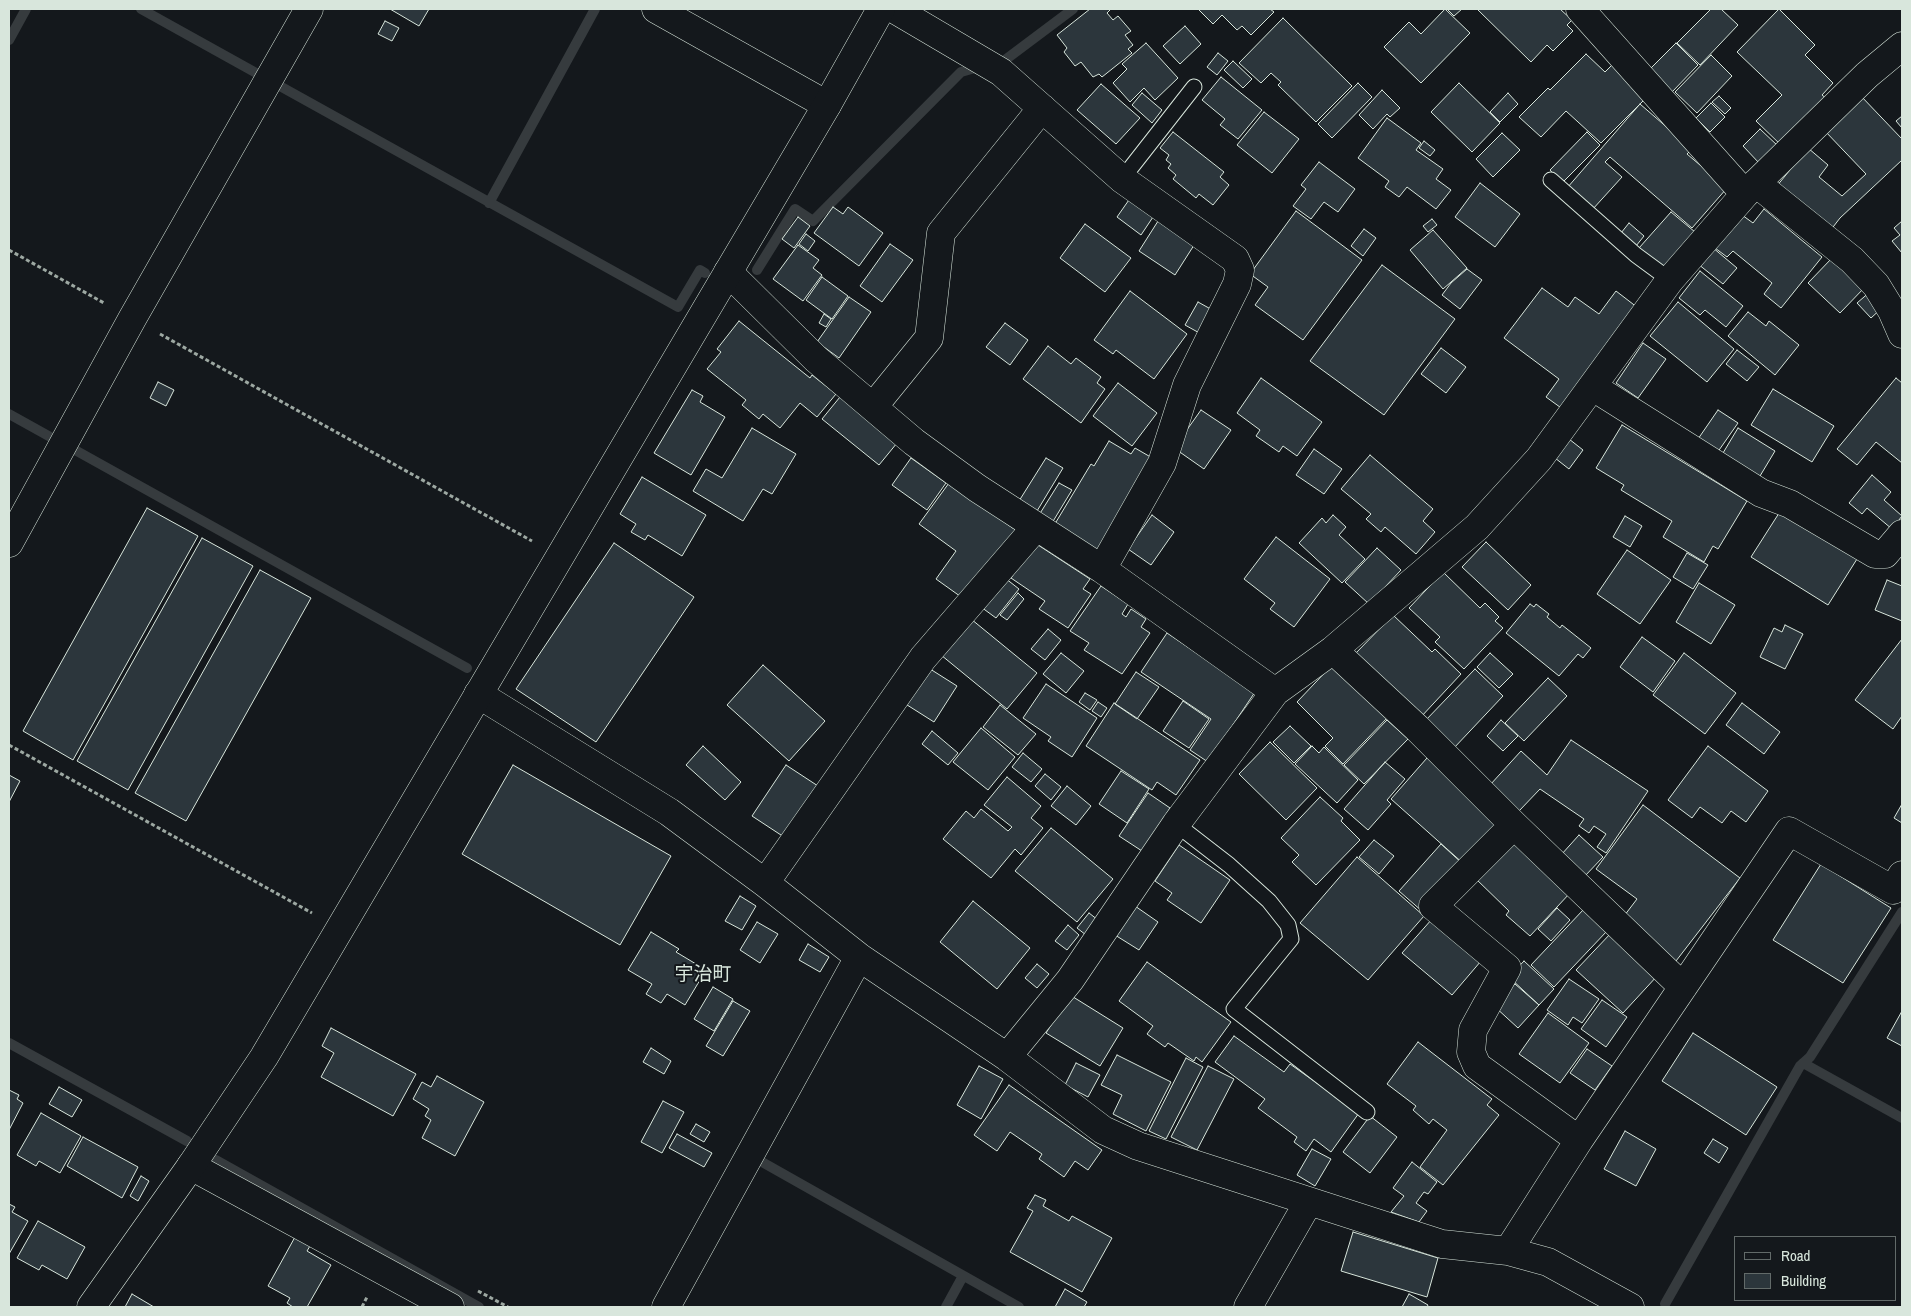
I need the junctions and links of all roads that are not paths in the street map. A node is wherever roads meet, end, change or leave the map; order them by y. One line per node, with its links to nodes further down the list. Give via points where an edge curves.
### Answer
1 (308, 9): 20 (street)
2 (656, 9): 8 (street)
3 (881, 9): 8 (street)
4 (894, 9): 9 (street, via 1001,72)
5 (1580, 9): 12 (street)
6 (1902, 46): 12 (street)
7 (1194, 87): 10 (lane)
8 (827, 105): 13 (street)
9 (1042, 108): 10 (street); 17 (street, via 941,233 929,338)
10 (1122, 180): 21 (street, via 1235,259 1240,270 1237,284 1187,385 1162,463)
11 (1551, 180): 14 (lane, via 1636,255)
12 (1750, 188): 14 (street); 15 (street, via 1852,260 1876,285)
13 (728, 272): 17 (street, via 816,359); 24 (street)
14 (1670, 280): 16 (street)
15 (1902, 334)
16 (1593, 388): 19 (street, via 1761,493 1790,504 1875,554 1885,554); 22 (street, via 1539,460 1477,527)
17 (873, 407): 18 (street, via 969,483)
18 (1036, 527): 21 (street); 28 (street, via 923,658)
19 (1902, 534)
20 (9, 543)
21 (1102, 570): 23 (street)
22 (1333, 650): 23 (street); 26 (street)
23 (1275, 692): 25 (street)
24 (478, 694): 28 (street, via 669,812); 34 (street, via 264,1057)
25 (1176, 824): 31 (street, via 1070,980); 32 (lane, via 1269,901 1288,925 1291,939 1234,1009)
26 (1514, 825): 30 (street); 33 (street, via 1433,906 1507,968 1474,1030 1471,1052 1477,1066)
27 (1902, 875): 30 (street, via 1892,890 1789,831)
28 (765, 883): 29 (street)
29 (859, 957): 31 (street); 39 (street)
30 (1683, 986): 33 (street)
31 (1007, 1057): 35 (street, via 1103,1130 1138,1146)
32 (1367, 1112)
33 (1579, 1140): 36 (street)
34 (191, 1166): 37 (street); 38 (street)
35 (1309, 1201): 36 (street, via 1442,1244); 40 (street)
36 (1508, 1251): 41 (street, via 1548,1262)
37 (91, 1307)
38 (450, 1307)
39 (666, 1307)
40 (1248, 1307)
41 (1630, 1307)

